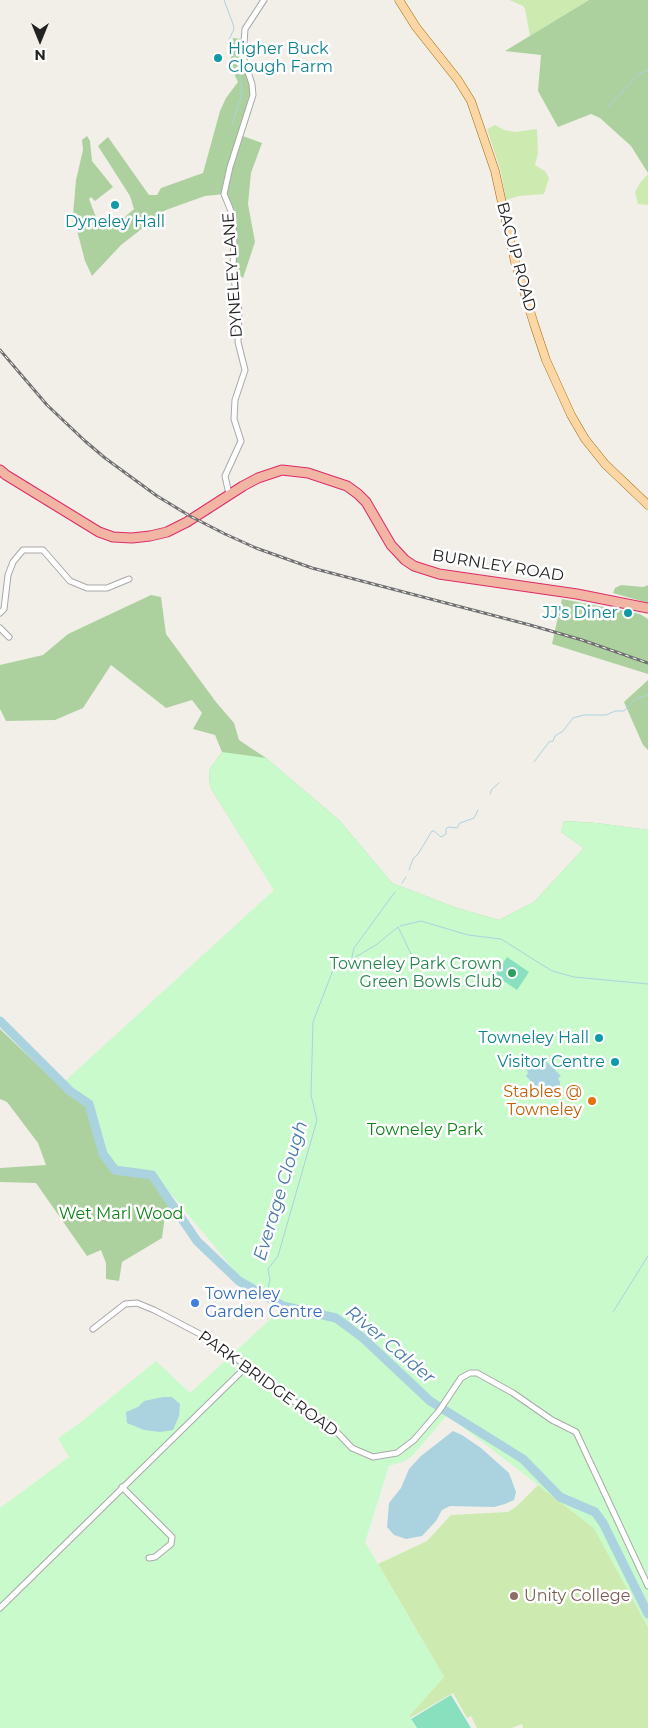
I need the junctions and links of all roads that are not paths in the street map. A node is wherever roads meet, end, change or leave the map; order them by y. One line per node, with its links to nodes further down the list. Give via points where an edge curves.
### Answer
1 (264, 0): 4 (street, DYNELEY LANE, via 245,29 243,57 253,95 224,194 231,211 234,235 238,342 245,370 235,400 234,419 241,441 225,476)
2 (399, 0): 5 (main road, BACUP ROAD, via 471,101 496,171 515,262 534,324 571,415 605,464)
3 (0, 470): 4 (highway, BURNLEY ROAD, via 72,516 113,537 132,538 167,532)
4 (229, 494): 7 (highway, BURNLEY ROAD, via 258,478 282,470 308,473 347,486 358,494 391,545 414,566 440,574)
5 (648, 505)
6 (129, 579): 8 (street, via 107,588 87,588 70,581 43,550 23,550 8,574 4,609)
7 (648, 608)
8 (0, 613)
9 (0, 628): 10 (street)
10 (8, 637)
11 (93, 1330): 12 (street, PARK BRIDGE ROAD, via 125,1304 137,1303 188,1327)
12 (247, 1366): 13 (street); 15 (street, PARK BRIDGE ROAD, via 275,1390 330,1425 352,1448 373,1457 397,1453 414,1440 461,1378 477,1373 576,1432)
13 (122, 1487): 14 (street, via 172,1537 171,1544); 16 (street)
14 (149, 1558)
15 (648, 1586)
16 (0, 1608)

